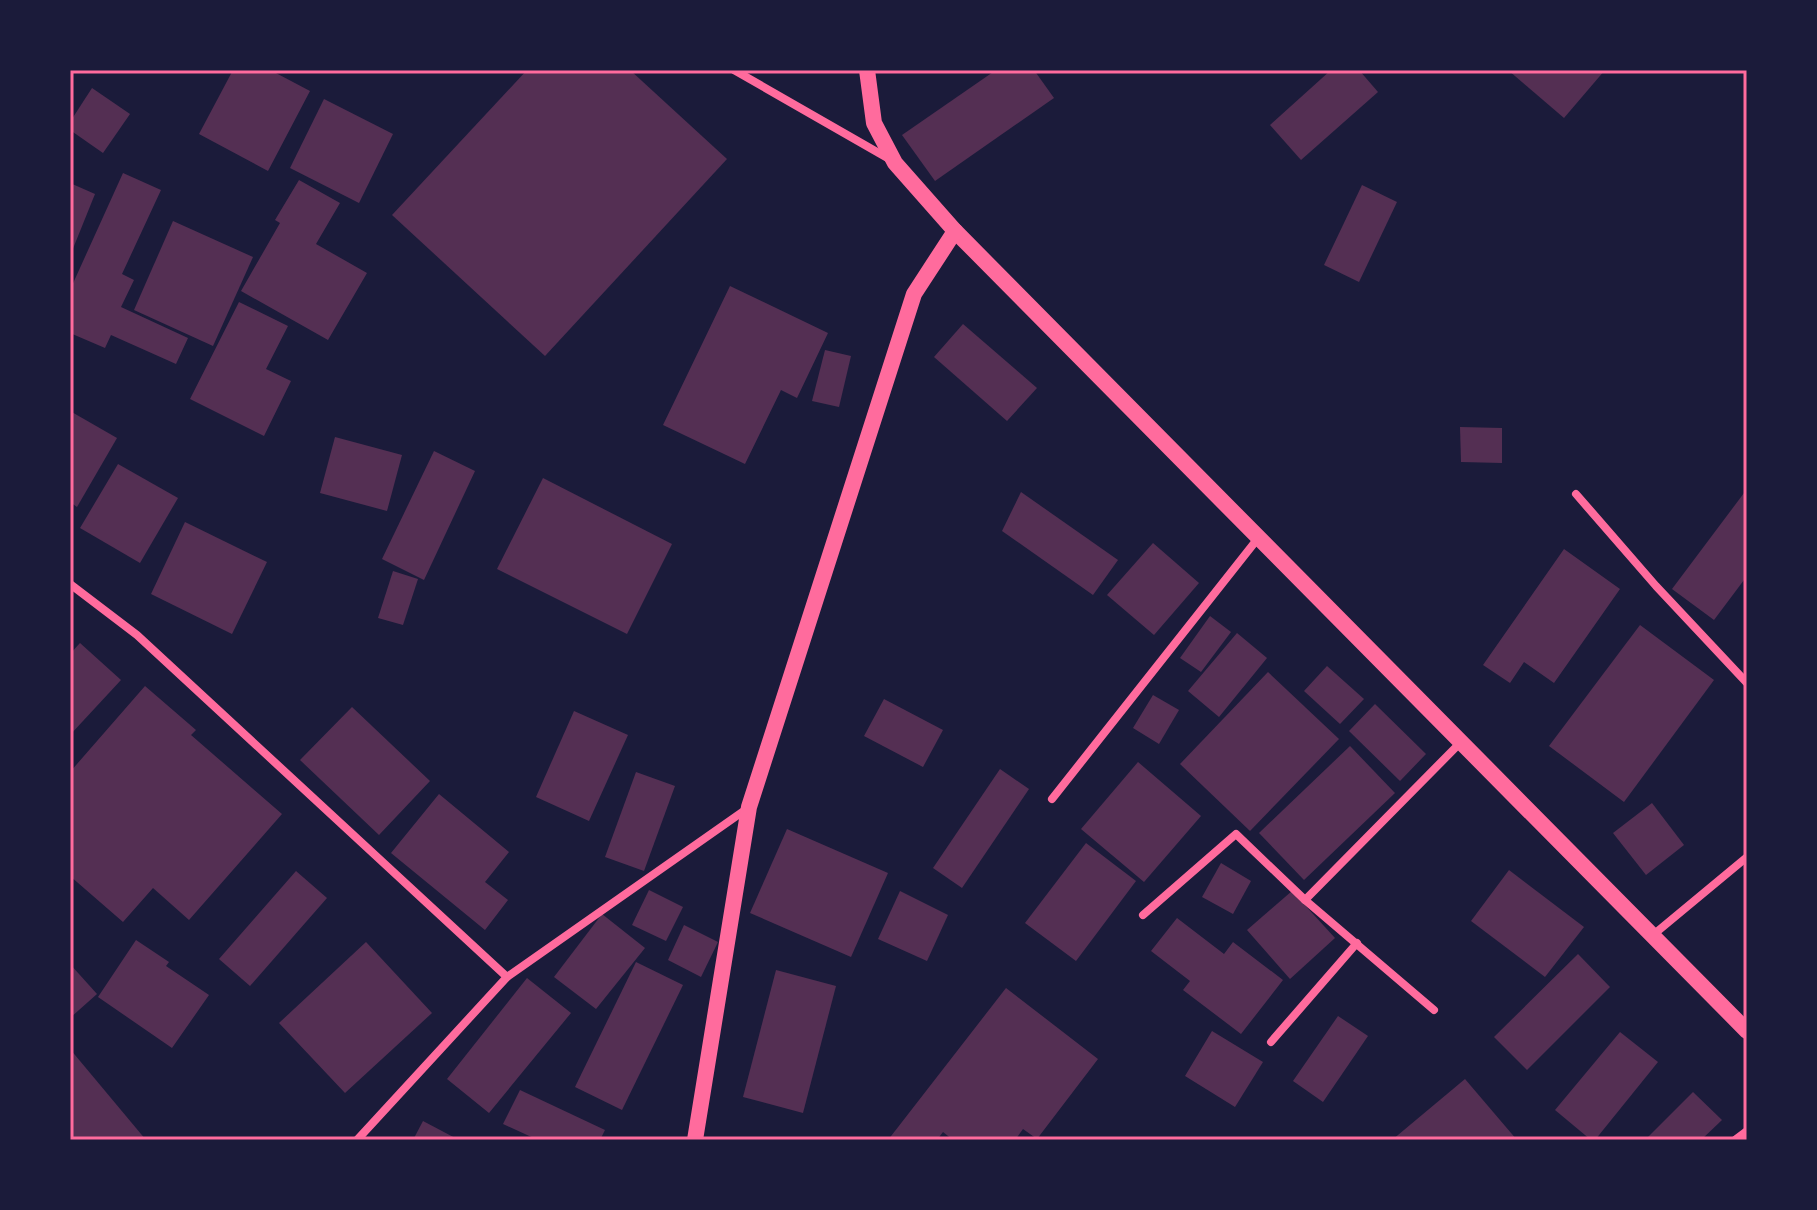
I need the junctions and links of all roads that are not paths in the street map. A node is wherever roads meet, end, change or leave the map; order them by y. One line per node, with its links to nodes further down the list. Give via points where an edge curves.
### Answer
1 (734, 70): 3 (street)
2 (867, 70): 3 (main road, via 874,123)
3 (895, 163): 4 (main road)
4 (955, 231): 6 (main road); 11 (main road, via 914,294)
5 (1576, 494): 8 (street)
6 (1259, 536): 9 (main road); 10 (street)
7 (70, 584): 17 (street, via 137,635)
8 (1747, 683)
9 (1461, 742): 13 (street); 15 (main road)
10 (1052, 799)
11 (749, 807): 17 (street); 23 (main road)
12 (1747, 857): 15 (street)
13 (1305, 900): 14 (street, via 1236,834); 16 (street)
14 (1143, 915)
15 (1653, 935): 19 (main road)
16 (1357, 943): 18 (street); 20 (street)
17 (507, 977): 22 (street)
18 (1434, 1010)
19 (1747, 1031)
20 (1271, 1042)
21 (1747, 1131): 24 (street)
22 (357, 1140)
23 (695, 1140)
24 (1735, 1140)

